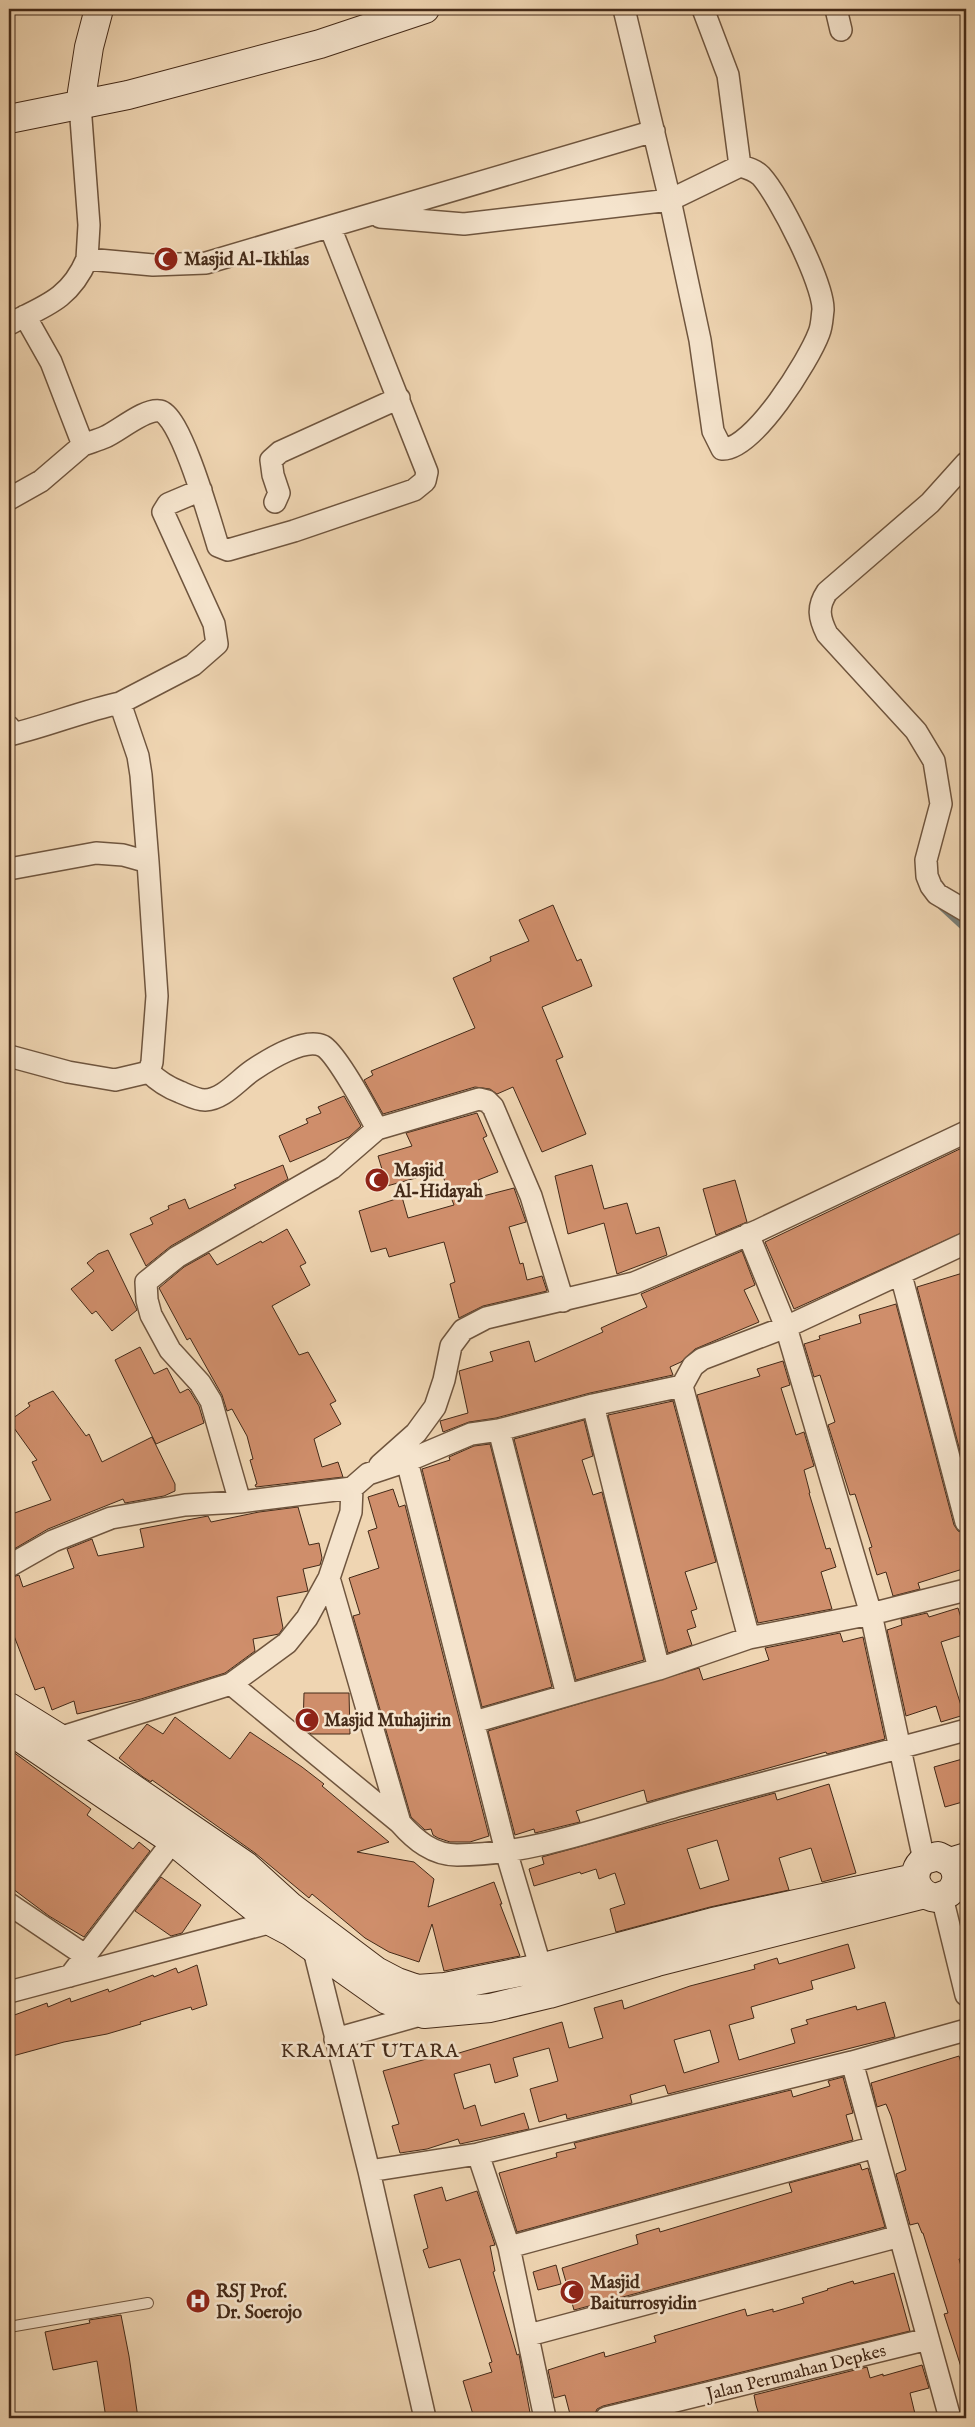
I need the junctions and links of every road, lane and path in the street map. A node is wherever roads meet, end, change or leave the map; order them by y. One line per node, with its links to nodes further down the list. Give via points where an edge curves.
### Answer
1 (100, 9): 7 (street, via 89,47)
2 (425, 9): 7 (street, via 320,44)
3 (624, 9): 9 (street)
4 (703, 9): 10 (street, via 728,75)
5 (836, 9): 6 (street)
6 (841, 30)
7 (80, 105): 8 (street); 14 (street, via 89,225)
8 (9, 119)
9 (654, 131): 11 (street); 12 (street)
10 (740, 166): 11 (street); 11 (street, via 760,176 783,211 804,249 823,308 820,332 774,408 752,434 727,449 722,449 712,431 700,340)
11 (670, 200): 12 (street, via 464,224)
12 (369, 216): 13 (street)
13 (330, 227): 14 (street, via 206,263 153,265); 16 (street)
14 (87, 259): 15 (street, via 81,274 65,294)
15 (17, 320): 17 (street, via 51,362)
16 (399, 398): 19 (street, via 427,472 425,481 414,490 228,550 218,546); 21 (street, via 280,452 271,460 280,493)
17 (83, 445): 19 (street, via 144,414 159,410 166,414 184,445); 20 (street, via 42,482)
18 (966, 464): 26 (street, via 930,503 827,592 819,611 827,634 916,731 934,762 941,804 926,860 927,876 938,894)
19 (201, 490): 22 (street, via 168,504 163,512 214,624 217,644 193,665)
20 (9, 500)
21 (275, 502)
22 (120, 703): 23 (street, via 83,711 46,726); 24 (street, via 140,766)
23 (10, 732)
24 (148, 862): 25 (street, via 123,855 96,853); 28 (street, via 157,996 152,1062)
25 (9, 869)
26 (966, 911)
27 (9, 1056): 28 (street, via 68,1072 115,1080)
28 (154, 1078): 29 (street, via 190,1097 205,1100 220,1096 253,1070 291,1049 307,1044 322,1046 354,1088)
29 (377, 1129): 34 (street, via 479,1099 487,1101 493,1107 531,1196); 42 (street, via 332,1168 177,1257 146,1282 151,1315 170,1350 200,1383 211,1401)
30 (966, 1132): 31 (street)
31 (748, 1234): 34 (street, via 634,1283); 35 (street)
32 (966, 1243): 33 (street)
33 (901, 1275): 35 (street); 43 (street)
34 (563, 1301): 40 (street, via 486,1318 463,1330 451,1346 435,1407 416,1433)
35 (786, 1327): 36 (street, via 702,1359 693,1366); 47 (street)
36 (682, 1386): 37 (street); 48 (street)
37 (593, 1405): 38 (street); 49 (street)
38 (499, 1430): 39 (street, via 471,1434); 51 (street)
39 (408, 1461): 40 (street); 53 (street)
40 (368, 1474): 41 (street)
41 (352, 1488): 42 (street); 45 (street, via 351,1512)
42 (240, 1502): 44 (street, via 185,1505 111,1518 53,1541)
43 (966, 1522)
44 (9, 1566)
45 (330, 1578): 50 (street, via 307,1618 287,1643); 57 (street)
46 (966, 1590): 47 (street)
47 (871, 1614): 48 (street); 56 (street)
48 (749, 1638): 49 (street)
49 (659, 1669): 51 (street)
50 (231, 1684): 55 (street); 57 (street)
51 (567, 1695): 53 (street)
52 (10, 1711): 55 (street); 58 (street)
53 (474, 1722): 59 (street)
54 (966, 1730): 56 (street)
55 (60, 1738): 62 (street, via 246,1866)
56 (901, 1748): 59 (street); 60 (street)
57 (400, 1823): 59 (street, via 414,1840 455,1855)
58 (173, 1841): 62 (street); 64 (street)
59 (506, 1851): 65 (street)
60 (943, 1877): 65 (street, via 713,1922); 68 (street); 69 (street)
61 (9, 1904): 64 (street)
62 (282, 1914): 63 (street, via 291,1932); 65 (street, via 376,1971 417,1989 445,1987); 66 (street)
63 (314, 1950): 70 (street, via 387,2000); 72 (street)
64 (86, 1956): 66 (street)
65 (540, 1968): 68 (street)
66 (70, 1976): 67 (street)
67 (9, 1992)
68 (549, 1994): 70 (street, via 490,2008)
69 (966, 1995)
70 (424, 2014): 72 (street)
71 (966, 2030): 73 (street)
72 (335, 2038): 76 (street)
73 (852, 2062): 74 (street); 75 (street)
74 (876, 2147): 77 (street); 78 (street)
75 (478, 2154): 76 (street); 78 (street)
76 (369, 2171): 83 (street)
77 (900, 2236): 81 (street); 82 (street)
78 (509, 2247): 81 (street)
79 (148, 2304): 80 (lane)
80 (9, 2327)
81 (529, 2335): 84 (street)
82 (928, 2339): 85 (street, Jalan Perumahan Depkes); 86 (street)
83 (425, 2418)
84 (545, 2418)
85 (606, 2418)
86 (950, 2418)

